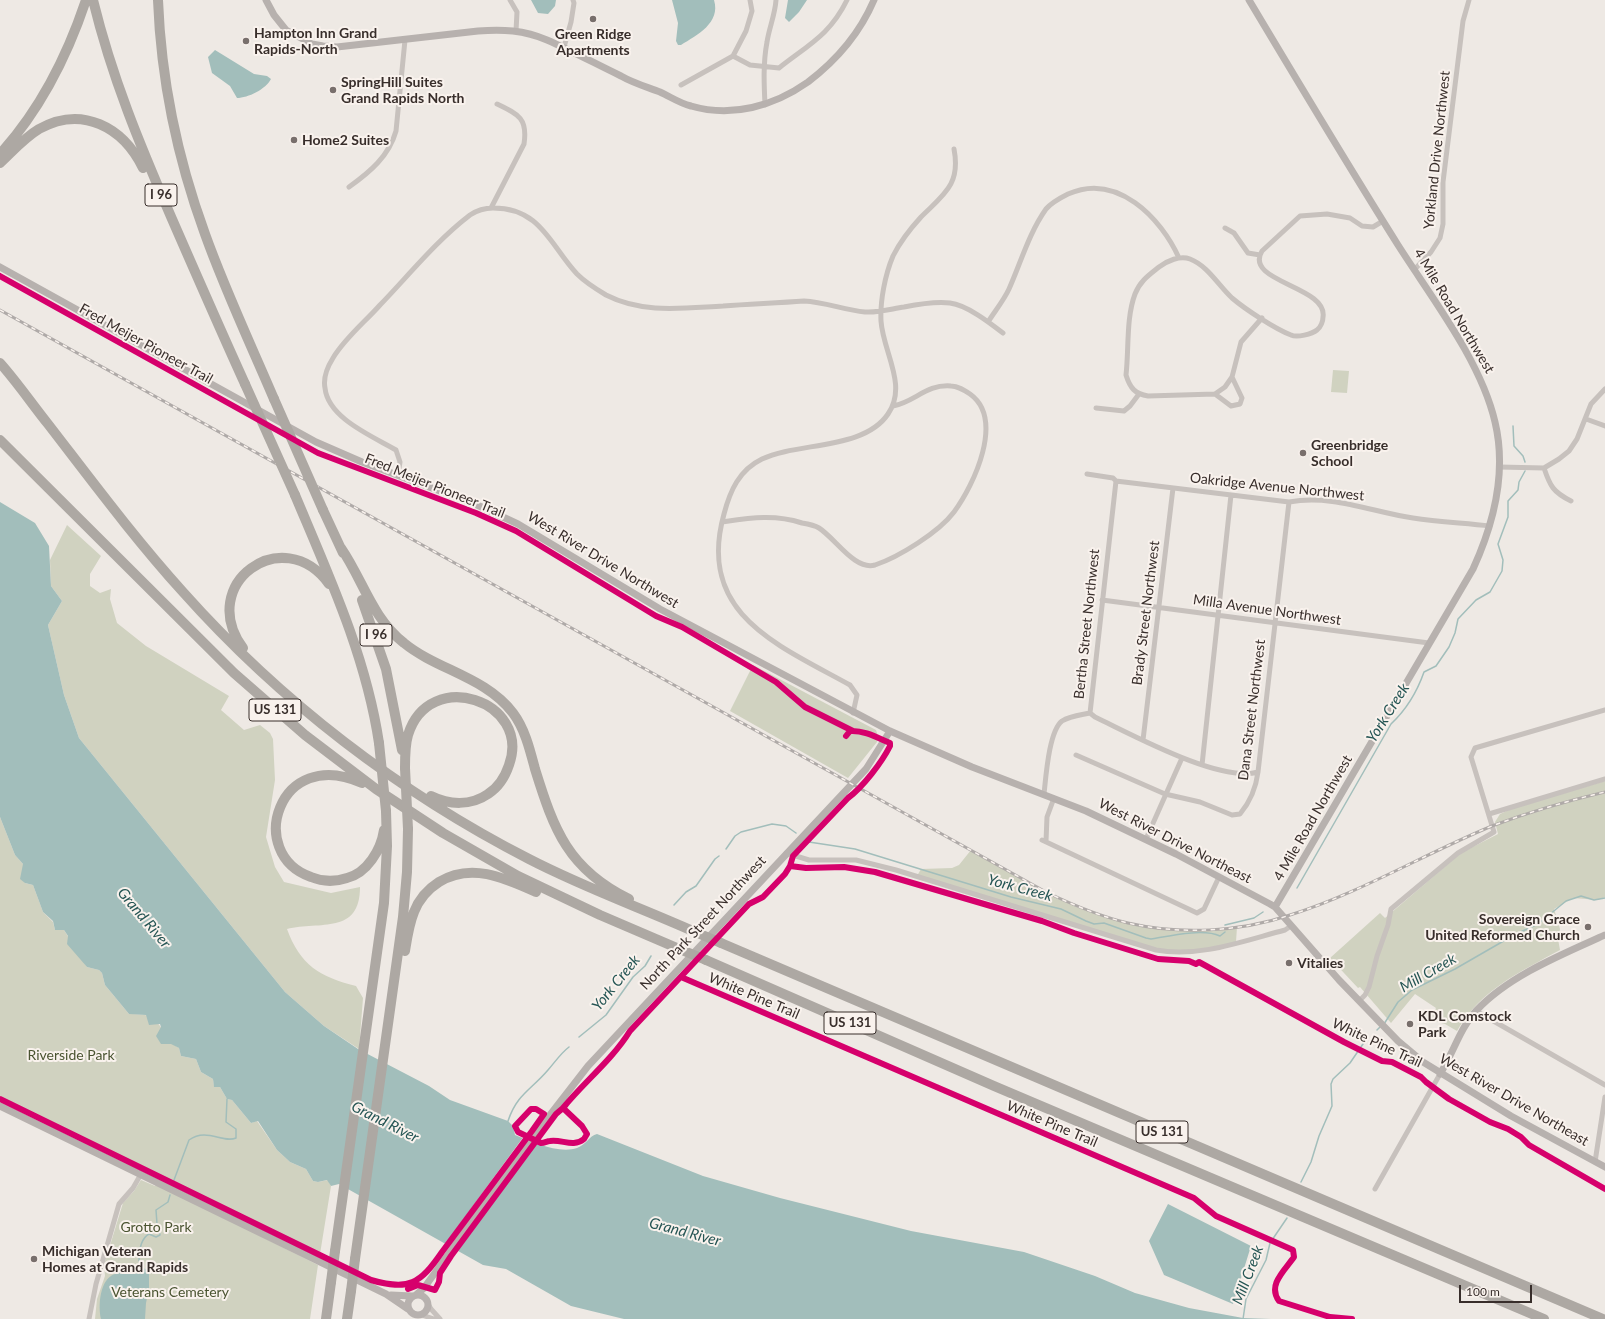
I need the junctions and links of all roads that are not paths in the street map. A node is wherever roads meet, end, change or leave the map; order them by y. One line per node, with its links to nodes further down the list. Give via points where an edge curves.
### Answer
1 (86, 0): 22 (highway, via 60,68 24,125)
2 (93, 0): 28 (highway, I 96, via 104,46 121,98)
3 (158, 0): 58 (highway, I 96, bridge, via 166,79 187,178 204,233 274,399)
4 (266, 0): 14 (main road, via 286,30 312,44 337,47)
5 (510, 0): 13 (street, via 517,12)
6 (573, 0): 15 (street, via 571,22)
7 (750, 0): 16 (street, via 752,12)
8 (776, 0): 17 (street)
9 (847, 0): 17 (street, via 839,17 827,32 779,68)
10 (874, 0): 20 (main road, via 852,40 832,62 799,88)
11 (1249, 0): 26 (main road, 4 Mile Road Northwest)
12 (1469, 0): 32 (street, Yorkland Drive Northwest, via 1463,21 1443,182 1443,224 1440,238)
13 (516, 31): 14 (main road, via 498,29); 15 (main road, via 534,34)
14 (405, 40): 24 (street, via 393,141 380,161)
15 (564, 47): 20 (main road, via 622,77 691,106 708,110 747,110)
16 (733, 56): 17 (street, via 750,65); 18 (street)
17 (764, 65): 20 (street)
18 (681, 85)
19 (497, 104): 25 (street, via 520,117 524,124 525,136 524,144)
20 (765, 105)
21 (954, 149): 33 (street, via 955,175 950,188 904,237 893,256 885,280)
22 (0, 154)
23 (0, 164): 28 (highway, via 31,135 56,122 80,120 103,126 130,145)
24 (349, 187)
25 (491, 208): 33 (street, via 521,213 533,220 543,229 577,274 591,286 606,295 637,306 653,309 804,301 821,302 865,312); 50 (street, via 471,214 439,242 347,341 329,366 324,385 332,406 344,418 396,450 400,462)
26 (1383, 221): 29 (street, via 1373,227 1362,226 1350,218 1327,214 1300,216); 32 (main road, 4 Mile Road Northwest)
27 (1225, 228): 29 (street, via 1234,233 1248,253)
28 (178, 234): 61 (highway, I 96, bridge, via 295,495)
29 (1260, 255): 34 (street, via 1260,264 1265,272 1309,295 1321,305 1324,313 1318,330 1292,336)
30 (1179, 258): 34 (street, via 1189,259 1204,267 1232,298); 35 (street, via 1172,242 1133,200 1107,190 1091,188 1075,191 1058,199 1047,209 1030,237 1008,291); 40 (street, via 1164,264 1140,282 1135,294 1126,375 1128,383)
31 (0, 267): 50 (main road, West River Drive Northwest, via 316,442)
32 (1414, 270): 47 (main road, 4 Mile Road Northwest, via 1478,372 1495,423)
33 (881, 311): 35 (street, via 918,304 952,303); 42 (street, via 884,338 896,384)
34 (1262, 318): 38 (street, via 1241,342)
35 (988, 322): 36 (street)
36 (1003, 333)
37 (0, 363): 65 (highway, US 131, via 144,547 183,593)
38 (1232, 376): 41 (street, via 1225,387); 41 (street, via 1242,398 1240,404 1231,406)
39 (1605, 389): 44 (street, via 1591,404)
40 (1139, 394): 41 (street); 43 (street, via 1124,411)
41 (1215, 394)
42 (893, 406): 56 (street, via 887,416 866,432 848,439 774,454 747,468 730,493); 56 (street, via 904,404 937,386 952,386 972,396 979,403 984,414 985,430 976,476 954,512 941,525 896,557 873,566 863,565 856,562 828,534 817,527 790,519 772,517)
43 (1096, 408)
44 (1586, 419): 45 (street); 48 (street, via 1569,451)
45 (1605, 426)
46 (0, 440): 78 (highway, US 131, via 234,673 305,735)
47 (1499, 467): 48 (street); 57 (main road, 4 Mile Road Northwest, via 1497,494)
48 (1544, 468): 54 (street, via 1551,487 1560,496)
49 (1087, 474): 51 (street, Oakridge Avenue Northwest, via 1113,478)
50 (398, 475): 67 (main road, West River Drive Northwest, via 475,504 518,524 660,609)
51 (1116, 481): 52 (street, Oakridge Avenue Northwest); 59 (street, Bertha Street Northwest)
52 (1173, 488): 53 (street, Oakridge Avenue Northwest); 60 (street, Brady Street Northwest)
53 (1231, 495): 55 (street, Oakridge Avenue Northwest); 62 (street)
54 (1571, 501)
55 (1289, 502): 57 (street, Oakridge Avenue Northwest, via 1328,501 1365,506 1413,518); 63 (street, Dana Street Northwest)
56 (722, 522): 67 (street, via 718,554 720,573 734,606 750,624 778,645 850,685 857,695)
57 (1490, 526): 64 (main road, 4 Mile Road Northwest, via 1473,569)
58 (341, 548): 74 (highway, I 96, via 386,669); 90 (highway, via 354,567 372,607 393,634 417,651 491,691 513,713 528,742 550,817 569,851 582,866 608,887)
59 (1102, 600): 60 (street, Milla Avenue Northwest); 68 (street, Bertha Street Northwest)
60 (1160, 607): 62 (street, Milla Avenue Northwest); 70 (street, Brady Street Northwest)
61 (342, 608): 65 (highway, via 324,578 309,565 287,558 274,558 252,567 233,590 229,602 229,616 234,635); 83 (highway, I 96, bridge, via 368,688 379,743)
62 (1218, 614): 63 (street, Milla Avenue Northwest); 73 (street)
63 (1276, 622): 64 (street, Milla Avenue Northwest, via 1318,630); 75 (street, Dana Street Northwest)
64 (1429, 643): 87 (main road, 4 Mile Road Northwest)
65 (253, 663): 76 (highway, US 131, via 338,736)
66 (1605, 710): 82 (street, via 1479,746 1472,752 1472,761)
67 (853, 712): 69 (main road, West River Drive Northwest)
68 (1090, 713): 70 (street); 79 (street, Bertha Street Northwest, via 1069,717 1057,726 1047,767)
69 (890, 731): 79 (main road, West River Drive Northeast, via 978,770); 85 (main road, North Park Street Northwest, via 866,770)
70 (1143, 740): 72 (street)
71 (1076, 755): 80 (street, Dana Street Northwest)
72 (1182, 758): 73 (street); 80 (street)
73 (1202, 765): 75 (street, via 1247,774)
74 (405, 768): 76 (highway, via 407,739 412,724 427,707 442,699 466,697 482,702 499,715 509,732 512,752 505,775 492,791 475,801 444,801); 93 (highway, I 96, bridge, via 408,829 405,902)
75 (1258, 772): 80 (street, Dana Street Northwest, via 1250,800 1236,816 1200,802)
76 (390, 775): 90 (highway, US 131, via 483,834 528,859)
77 (1605, 779): 82 (street)
78 (376, 789): 83 (highway, via 340,775 323,774 296,785 281,804 276,819 276,834 281,851 289,864 303,874 320,881 348,878 365,868 377,851 383,837); 88 (highway, US 131, via 477,853 518,876)
79 (1044, 794): 81 (main road, West River Drive Northeast)
80 (1165, 794): 84 (street)
81 (1054, 798): 84 (main road, West River Drive Northeast); 86 (street, via 1047,817 1044,840 1194,912 1200,913 1204,909)
82 (1489, 814): 92 (street, via 1494,832 1458,853 1390,909 1388,925 1369,987 1366,995)
83 (386, 815): 110 (highway, I 96, bridge, via 384,903)
84 (1146, 839): 86 (main road, West River Drive Northeast)
85 (786, 853): 89 (street, via 809,860 856,860 883,866 1170,953 1183,954 1205,950 1285,930); 103 (main road, North Park Street Northwest, via 588,1066)
86 (1219, 877): 87 (main road, West River Drive Northeast)
87 (1275, 908): 89 (main road, West River Drive Northeast)
88 (600, 915): 93 (highway, via 488,874 463,872 449,876 434,885 416,907); 114 (highway, US 131, bridge, via 994,1086)
89 (1291, 926): 92 (main road, West River Drive Northeast)
90 (691, 931): 115 (highway, US 131, bridge)
91 (1605, 935): 94 (main road, via 1526,975 1491,997)
92 (1360, 1000): 95 (main road, West River Drive Northeast, via 1414,1055)
93 (390, 1011): 111 (highway, I 96, bridge)
94 (1476, 1011): 95 (main road); 96 (street)
95 (1440, 1074): 99 (main road, West River Drive Northeast); 102 (street)
96 (1605, 1084)
97 (1605, 1097): 99 (street)
98 (0, 1106): 101 (main road)
99 (1595, 1162): 100 (main road, West River Drive Northeast)
100 (1605, 1167)
101 (141, 1174): 104 (main road); 109 (street, via 120,1204 96,1284)
102 (1375, 1189)
103 (431, 1277): 105 (main road, North Park Street Northwest, via 424,1288); 106 (main road)
104 (386, 1294): 105 (main road); 107 (main road)
105 (414, 1296): 106 (main road, via 422,1296); 107 (main road, via 407,1304)
106 (428, 1302): 108 (main road, via 427,1310); 113 (street, via 430,1309)
107 (409, 1313): 108 (main road)
108 (420, 1316): 112 (street)
109 (89, 1319)
110 (326, 1319)
111 (347, 1319)
112 (434, 1319)
113 (440, 1319)
114 (1544, 1319)
115 (1602, 1319)

